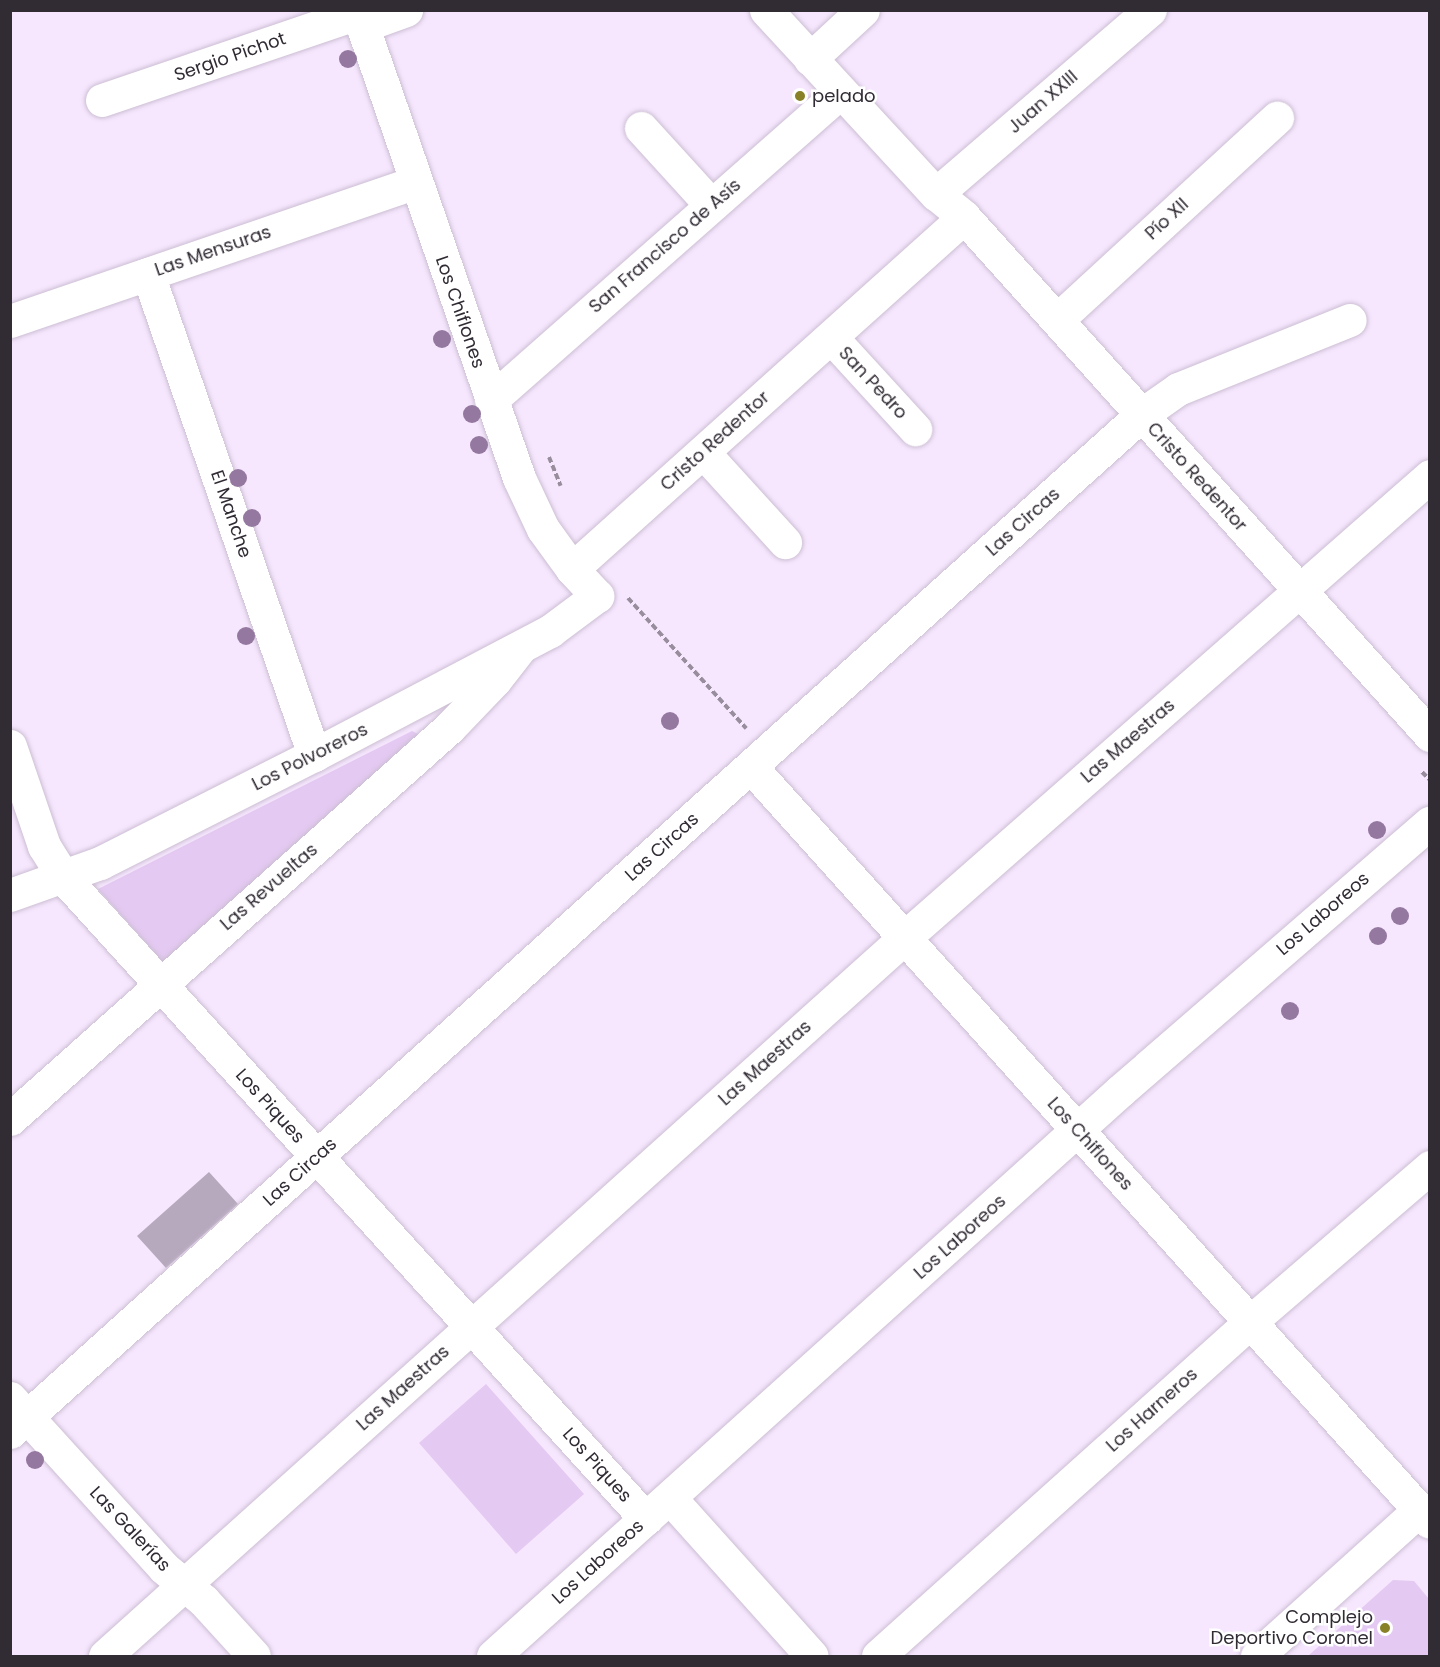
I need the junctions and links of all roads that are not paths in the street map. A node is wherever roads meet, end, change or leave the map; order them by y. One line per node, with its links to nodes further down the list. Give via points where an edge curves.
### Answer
1 (406, 10): 5 (street, Sergio Pichot)
2 (766, 10): 6 (street, Cristo Redentor)
3 (863, 10): 6 (street)
4 (1149, 10): 12 (street, Juan XXIII)
5 (359, 16): 8 (street, Sergio Pichot); 11 (street, Los Chiflones)
6 (810, 59): 7 (street, Cristo Redentor)
7 (840, 92): 12 (street, Cristo Redentor); 13 (street, San Francisco de Asís)
8 (102, 100)
9 (1276, 118): 16 (street, Pío XII)
10 (641, 128): 13 (street)
11 (415, 182): 15 (street, Las Mensuras); 20 (street, Los Chiflones)
12 (936, 194): 14 (street, Cristo Redentor)
13 (711, 205): 20 (street, San Francisco de Asís)
14 (964, 217): 16 (street, Cristo Redentor); 19 (street, Cristo Redentor)
15 (148, 274): 18 (street, Las Mensuras); 32 (street, El Manche)
16 (1057, 320): 21 (street, Cristo Redentor)
17 (1350, 320): 21 (street, Las Circas, via 1178,389)
18 (10, 321)
19 (831, 337): 22 (street, San Pedro); 23 (street, Cristo Redentor)
20 (491, 400): 26 (street, Los Chiflones, via 530,505)
21 (1141, 415): 27 (street, Cristo Redentor); 33 (street, Las Circas)
22 (915, 429)
23 (703, 452): 25 (street); 26 (street, Cristo Redentor)
24 (1430, 476): 27 (street, Las Maestras)
25 (785, 542)
26 (572, 569): 28 (street, Los Chiflones)
27 (1299, 591): 30 (street, Cristo Redentor); 37 (street, Las Maestras)
28 (612, 597): 29 (street, Los Polvoreros)
29 (520, 648): 32 (street, Los Polvoreros); 38 (street, Las Revueltas, via 449,728)
30 (1430, 735)
31 (10, 746): 35 (street, Los Piques, via 45,846)
32 (314, 755): 35 (street, Los Polvoreros, via 100,863)
33 (759, 759): 37 (street, Los Chiflones); 41 (street, Las Circas)
34 (1430, 822): 40 (street, Los Laboreos)
35 (63, 877): 36 (street, Los Polvoreros); 38 (street, Los Piques)
36 (10, 895)
37 (904, 938): 40 (street, Los Chiflones); 44 (street, Las Maestras)
38 (160, 984): 39 (street, Las Revueltas); 41 (street, Los Piques)
39 (10, 1119)
40 (1077, 1131): 43 (street, Los Chiflones); 46 (street, Los Laboreos)
41 (317, 1156): 44 (street, Los Piques); 45 (street, Las Circas)
42 (1430, 1167): 43 (street, Los Harneros)
43 (1250, 1323): 47 (street, Los Chiflones); 54 (street, Los Harneros)
44 (471, 1327): 48 (street, Los Piques); 49 (street, Las Maestras)
45 (16, 1416): 49 (street, Las Galerías)
46 (670, 1498): 48 (street, Los Laboreos); 53 (street)
47 (1424, 1516): 55 (street)
48 (646, 1519): 52 (street, Los Laboreos)
49 (185, 1585): 50 (street, Las Maestras); 51 (street, Las Galerías)
50 (105, 1656)
51 (254, 1656)
52 (493, 1656)
53 (812, 1656)
54 (878, 1656)
55 (1257, 1656)

